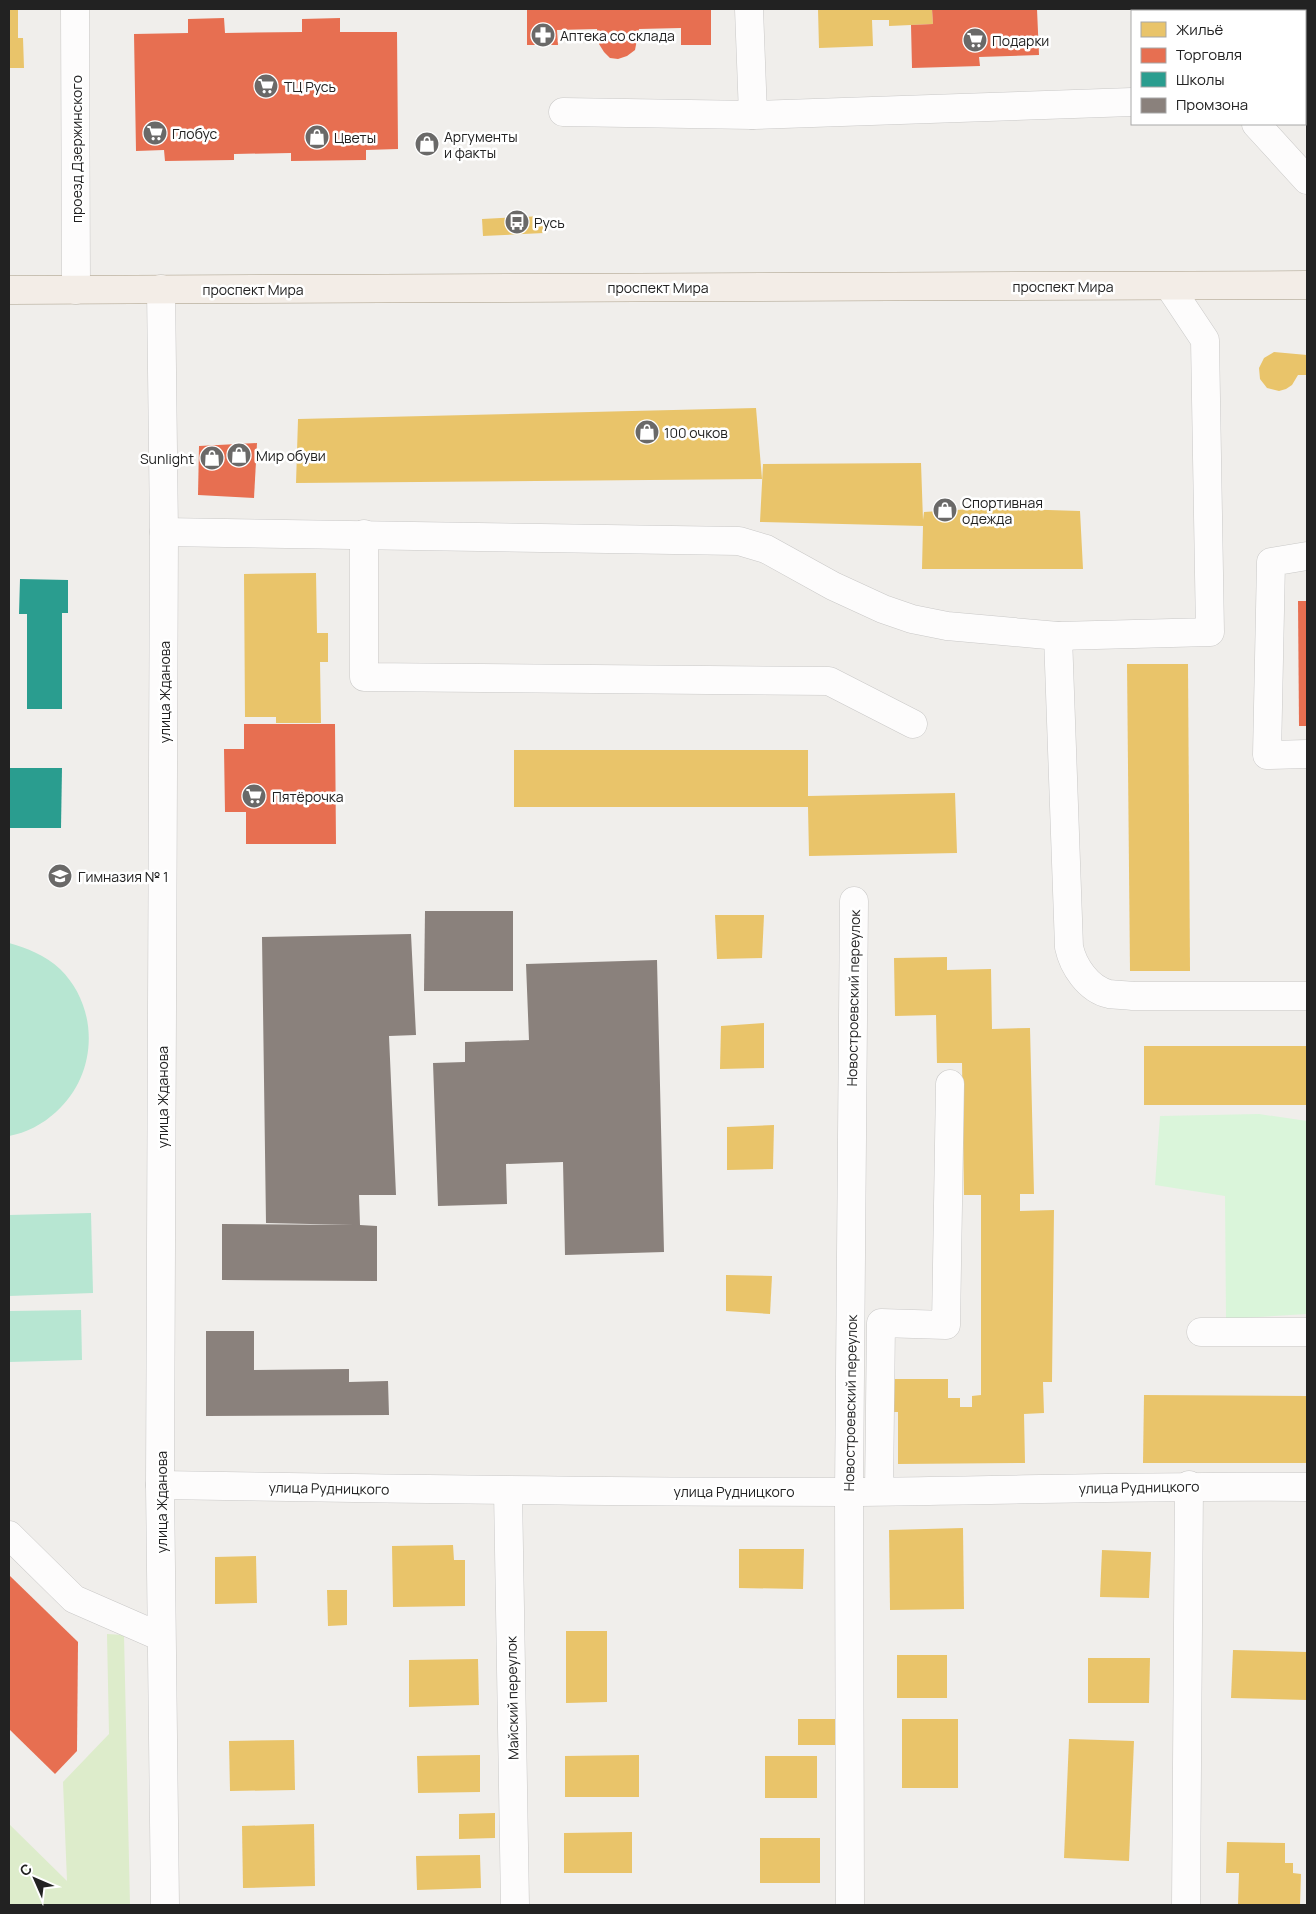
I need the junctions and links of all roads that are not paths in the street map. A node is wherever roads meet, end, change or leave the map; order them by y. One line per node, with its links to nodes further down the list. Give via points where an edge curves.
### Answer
1 (75, 9): 12 (street, проезд Дзержинского)
2 (749, 9): 5 (street)
3 (1131, 102): 5 (street)
4 (563, 112): 5 (street)
5 (753, 115)
6 (1257, 125): 7 (street)
7 (1307, 180)
8 (1307, 285): 9 (main road, проспект Мира)
9 (1169, 286): 10 (main road, проспект Мира); 16 (street, via 1205,340 1210,632)
10 (160, 289): 12 (main road, проспект Мира); 13 (street, улица Жданова)
11 (9, 290): 12 (main road, проспект Мира)
12 (76, 290)
13 (164, 532): 14 (street); 24 (street, улица Жданова)
14 (364, 534): 16 (street, via 739,541 766,549 855,597 912,619 948,626); 17 (street, via 364,677 829,681)
15 (1307, 556): 18 (street, via 1270,562 1267,755)
16 (1058, 636): 20 (street, via 1069,946 1080,973 1107,994)
17 (913, 724)
18 (1307, 754)
19 (854, 902): 29 (street, Новостроевский переулок)
20 (1307, 996)
21 (950, 1084): 28 (street, via 946,1325 882,1323)
22 (1201, 1332): 23 (street)
23 (1307, 1332)
24 (160, 1485): 27 (street, улица Рудницкого); 31 (street, улица Жданова)
25 (1189, 1485): 26 (street, улица Рудницкого); 28 (street, улица Рудницкого); 35 (street)
26 (1307, 1487)
27 (508, 1491): 29 (street, улица Рудницкого); 33 (street, Майский переулок)
28 (880, 1491): 29 (street, улица Рудницкого)
29 (849, 1492): 34 (street, Новостроевский переулок)
30 (9, 1535): 31 (street, via 74,1599)
31 (161, 1637): 32 (street, улица Жданова)
32 (165, 1905)
33 (515, 1905)
34 (850, 1905)
35 (1186, 1905)

